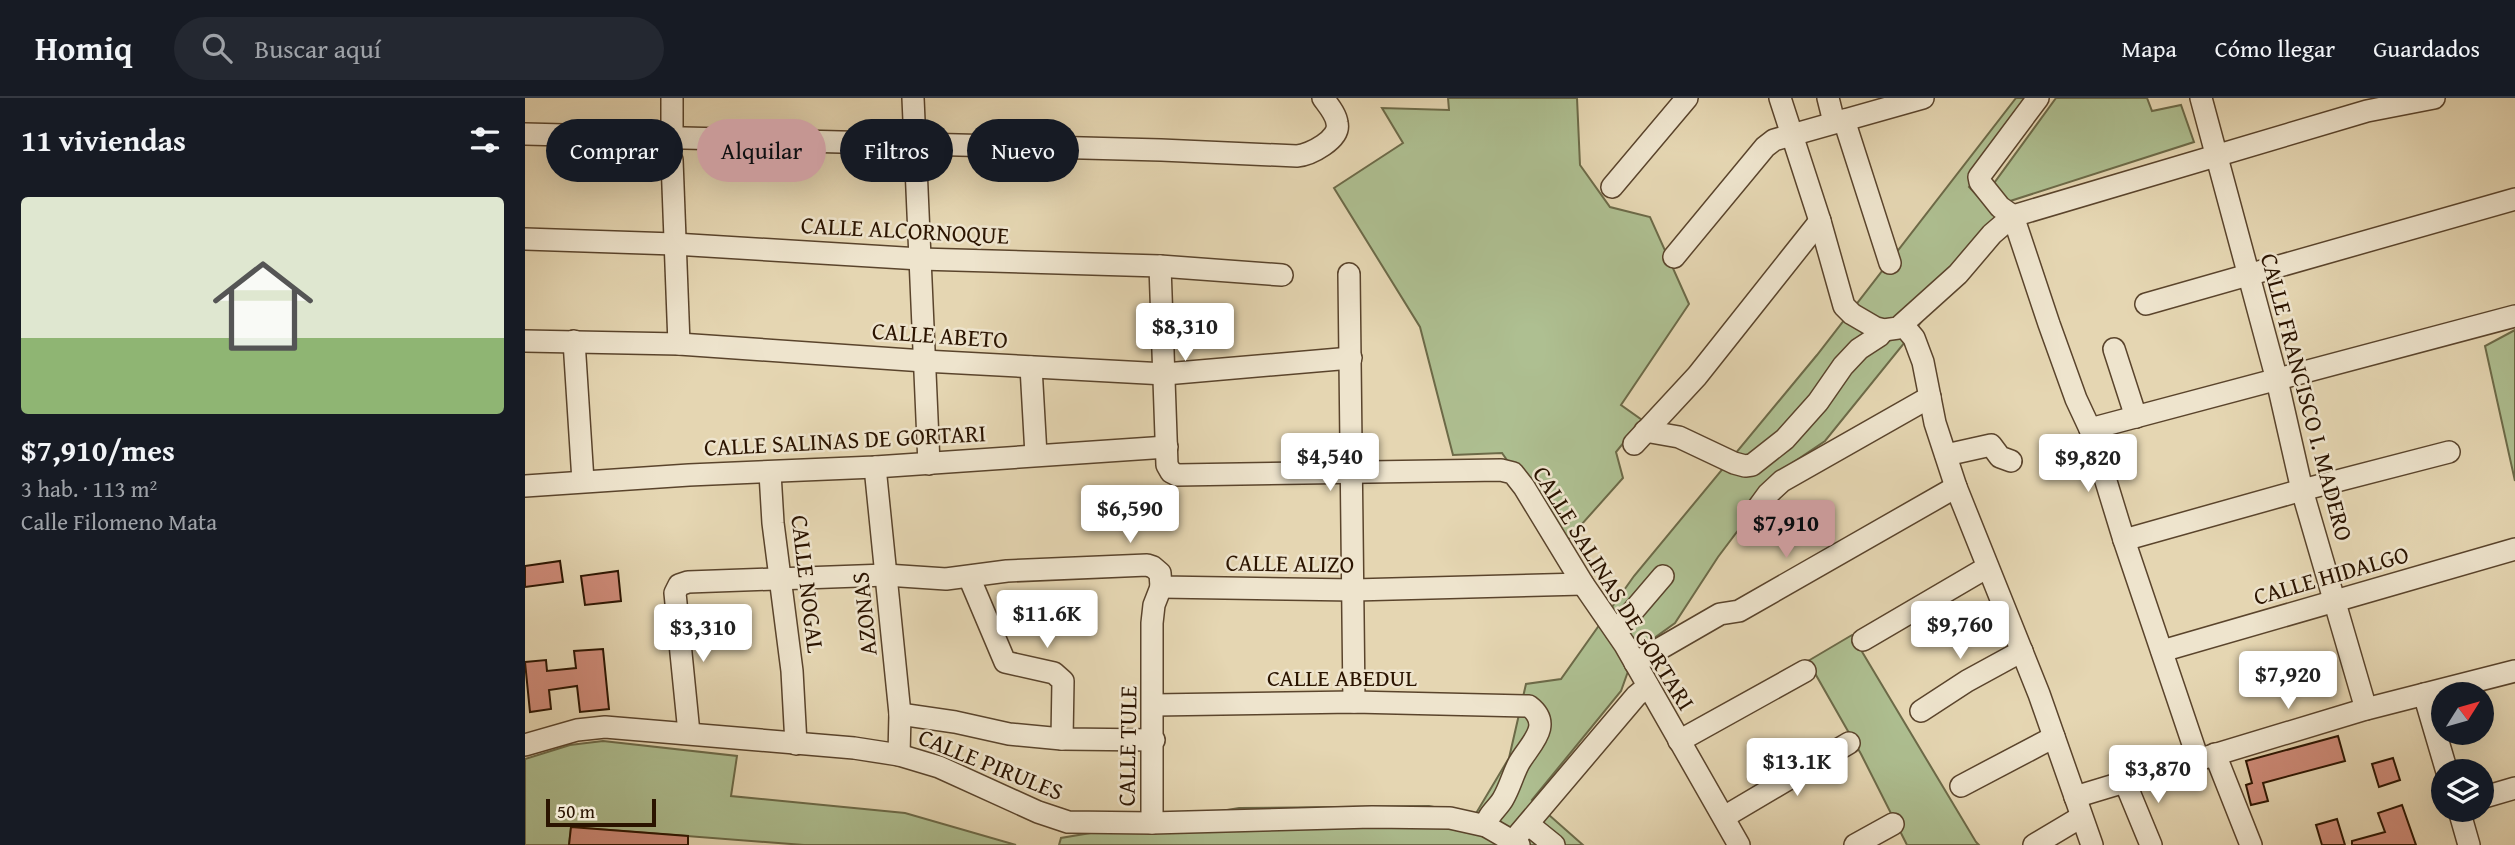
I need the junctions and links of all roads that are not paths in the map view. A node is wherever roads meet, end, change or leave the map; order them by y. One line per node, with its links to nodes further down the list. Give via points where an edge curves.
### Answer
1 (671, 98): 13 (street)
2 (913, 98): 14 (street)
3 (1323, 98): 19 (street, via 1337,122 1335,135 1297,156)
4 (1687, 98): 25 (street)
5 (1780, 98): 16 (street)
6 (1828, 98): 15 (street)
7 (1923, 98): 15 (street)
8 (2038, 98): 27 (street, via 1979,177 2000,207)
9 (2201, 98): 22 (street, CALLE FRANCISCO I. MADERO)
10 (2434, 98): 11 (street)
11 (2407, 101): 12 (street)
12 (2365, 105): 22 (street)
13 (671, 119)
14 (914, 119)
15 (1839, 121): 16 (street); 33 (street)
16 (1792, 133): 28 (street); 31 (street, via 1768,144)
17 (525, 134): 18 (street)
18 (546, 136)
19 (953, 145)
20 (840, 146): 21 (street)
21 (683, 149)
22 (2218, 157): 27 (street); 37 (street, CALLE FRANCISCO I. MADERO)
23 (673, 182): 30 (street)
24 (916, 182): 32 (street)
25 (1612, 187)
26 (2515, 198): 37 (street)
27 (2013, 216): 40 (street, via 1958,274); 52 (street, via 2053,337)
28 (1820, 221): 40 (street, via 1846,309 1868,325); 40 (street, via 1697,376 1639,438 1679,437 1745,466 1756,463 1785,439 1862,346)
29 (525, 239): 30 (street, CALLE ALCORNOQUE)
30 (674, 244): 32 (street, CALLE ALCORNOQUE); 43 (street)
31 (1674, 257)
32 (919, 258): 34 (street, CALLE ALCORNOQUE); 46 (street)
33 (1890, 263)
34 (1160, 266): 36 (street, CALLE ALCORNOQUE); 48 (street)
35 (1349, 274): 45 (street)
36 (1282, 275)
37 (2248, 276): 38 (street); 49 (street, CALLE FRANCISCO I. MADERO)
38 (2146, 304)
39 (2515, 316): 49 (street)
40 (1893, 327): 50 (street, via 1917,345)
41 (525, 341): 42 (street, CALLE ABETO)
42 (574, 341): 43 (street, CALLE ABETO); 62 (street)
43 (679, 344): 46 (street, CALLE ABETO)
44 (2114, 349): 51 (street)
45 (1351, 358): 48 (street, CALLE ABETO); 60 (street)
46 (923, 361): 47 (street, CALLE ABETO); 58 (street)
47 (1031, 367): 48 (street, CALLE ABETO); 55 (street)
48 (1165, 374): 53 (street)
49 (2277, 380): 51 (street); 65 (street, CALLE FRANCISCO I. MADERO)
50 (1930, 397): 56 (street); 66 (street, via 1783,481)
51 (2136, 417): 52 (street)
52 (2090, 429): 67 (street)
53 (1167, 447): 55 (street, CALLE SALINAS DE GORTARI); 60 (street, CALLE SALINAS DE GORTARI, via 1167,466 1177,475)
54 (2449, 452): 65 (street)
55 (1036, 455): 58 (street, CALLE SALINAS DE GORTARI)
56 (1945, 455): 57 (street, via 1991,445 2000,457); 64 (street)
57 (2011, 461)
58 (929, 464): 59 (street, CALLE SALINAS DE GORTARI)
59 (876, 467): 61 (street, CALLE SALINAS DE GORTARI); 70 (street, AZONAS)
60 (1350, 472): 74 (street, CALLE SALINAS DE GORTARI, via 1513,473); 76 (street)
61 (770, 473): 62 (street, CALLE SALINAS DE GORTARI); 73 (street, CALLE NOGAL)
62 (583, 481): 63 (street, CALLE SALINAS DE GORTARI)
63 (525, 486)
64 (1955, 487): 69 (street); 82 (street, via 1739,611 1720,614)
65 (2302, 490): 67 (street); 77 (street, CALLE FRANCISCO I. MADERO)
66 (1749, 520)
67 (2124, 540): 81 (street)
68 (2515, 549): 77 (street, CALLE HIDALGO)
69 (1986, 568): 79 (street); 80 (street)
70 (886, 575): 72 (street); 73 (street); 91 (street, AZONAS)
71 (1663, 576): 78 (street)
72 (969, 577): 75 (street, via 1147,565 1160,573); 94 (street, via 1005,662 1054,673 1063,681)
73 (781, 579): 92 (street, via 679,585 675,593); 98 (street, CALLE NOGAL)
74 (1583, 584): 76 (street, CALLE ALIZO); 78 (street, CALLE SALINAS DE GORTARI)
75 (1161, 587): 76 (street, CALLE ALIZO); 88 (street, CALLE TULE, via 1152,623)
76 (1354, 590): 87 (street)
77 (2335, 601): 81 (street, CALLE HIDALGO); 89 (street, CALLE FRANCISCO I. MADERO)
78 (1616, 631): 82 (street, CALLE SALINAS DE GORTARI)
79 (1863, 640)
80 (2022, 651): 90 (street); 93 (street)
81 (2162, 651): 101 (street)
82 (1635, 663): 85 (street, CALLE SALINAS DE GORTARI)
83 (1805, 671): 96 (street)
84 (2515, 671): 86 (street)
85 (1648, 686): 96 (street, CALLE SALINAS DE GORTARI); 111 (street)
86 (2424, 694): 89 (street); 102 (street)
87 (1354, 702): 88 (street, CALLE ABEDUL); 113 (street, CALLE ABEDUL, via 1529,706 1538,713 1539,731)
88 (1154, 705): 95 (street, CALLE TULE)
89 (2366, 709): 101 (street)
90 (1921, 711)
91 (900, 714): 94 (street); 100 (street, AZONAS)
92 (689, 733): 98 (street, CALLE PIRULES); 99 (street, CALLE PIRULES, via 587,728)
93 (2054, 737): 104 (street); 107 (street)
94 (1062, 739): 95 (street)
95 (1154, 740): 110 (street, CALLE TULE)
96 (1679, 741): 108 (street, CALLE SALINAS DE GORTARI)
97 (1849, 743): 108 (street)
98 (796, 744): 100 (street, CALLE PIRULES)
99 (525, 745)
100 (899, 755): 110 (street, CALLE PIRULES, via 939,767 1057,820)
101 (2207, 757): 103 (street); 121 (street)
102 (2443, 759)
103 (2125, 782): 107 (street); 120 (street)
104 (1961, 786)
105 (2515, 788): 106 (street)
106 (2494, 794)
107 (2078, 807): 118 (street); 119 (street)
108 (1724, 817): 116 (street, CALLE SALINAS DE GORTARI)
109 (2462, 822): 122 (street)
110 (1152, 824): 113 (street, CALLE PIRULES, via 1432,818)
111 (1528, 824): 114 (street); 115 (street)
112 (1893, 824): 117 (street)
113 (1486, 826): 114 (street, CALLE PIRULES)
114 (1516, 843)
115 (1554, 845)
116 (1739, 845)
117 (1855, 845)
118 (2034, 845)
119 (2092, 845)
120 (2151, 845)
121 (2251, 845)
122 (2469, 845)

